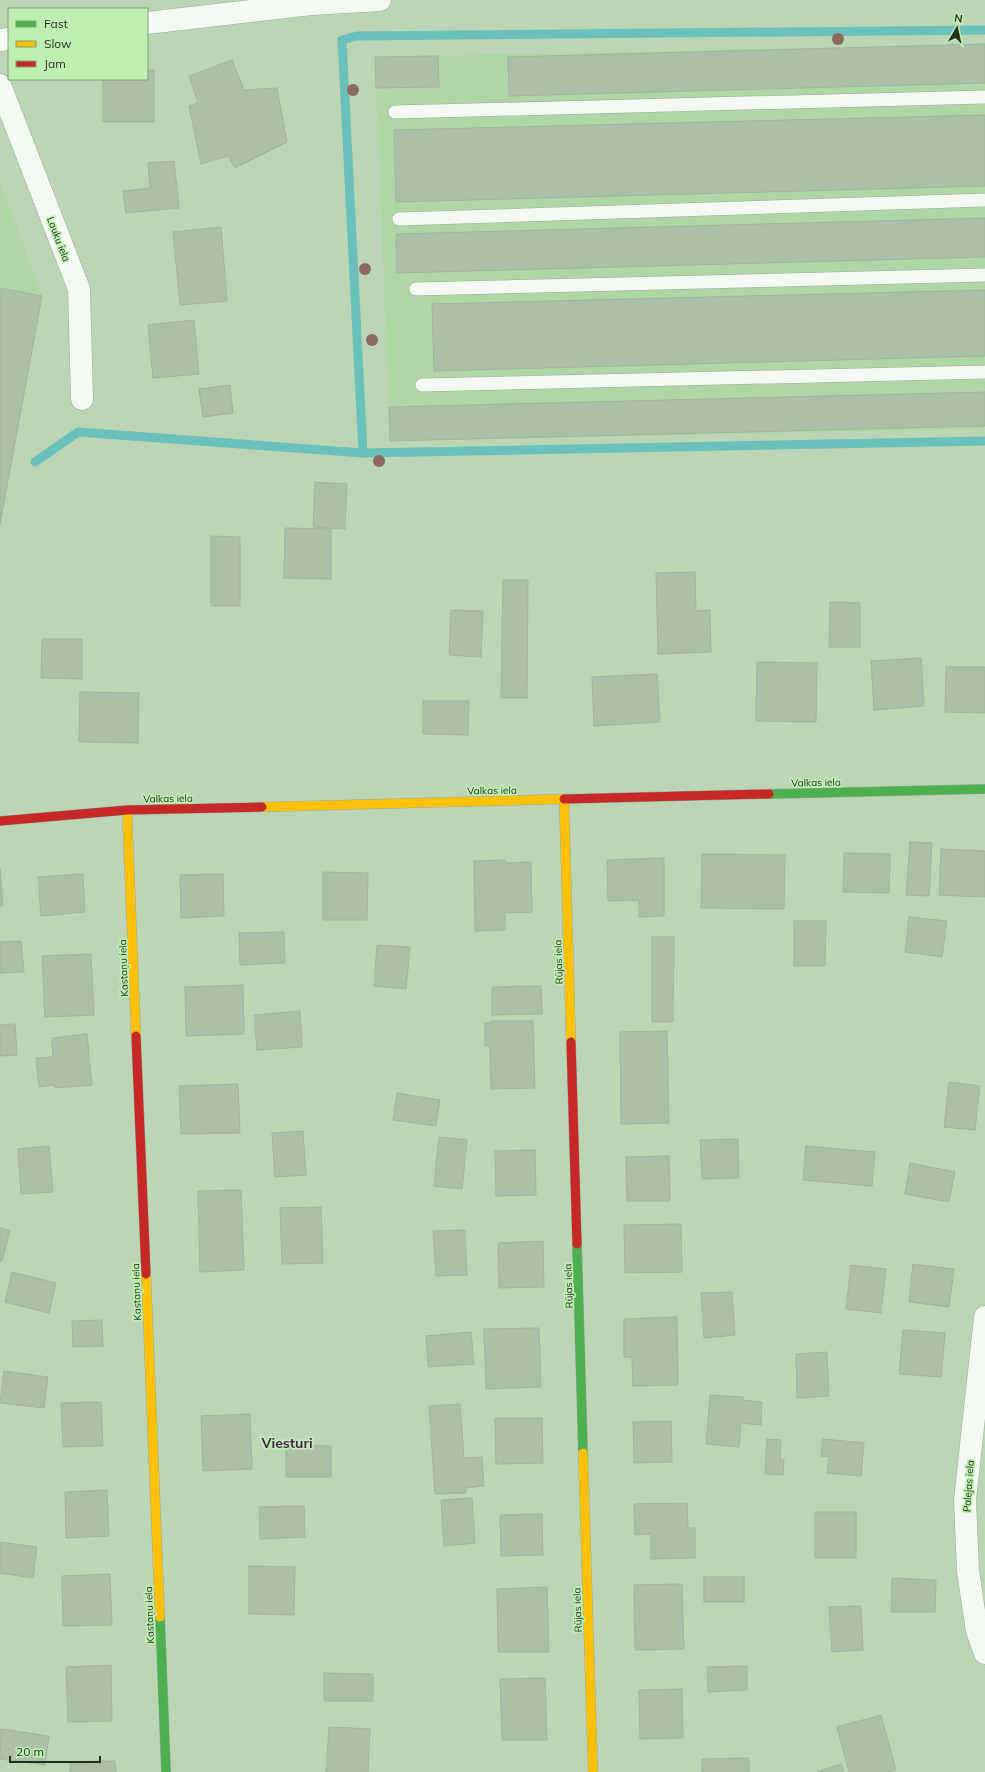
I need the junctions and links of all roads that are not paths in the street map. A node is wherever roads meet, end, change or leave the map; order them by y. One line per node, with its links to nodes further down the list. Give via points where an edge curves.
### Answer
1 (380, 0): 2 (street, via 311,4)
2 (148, 23)
3 (0, 86): 12 (street, Lauku iela, via 79,289)
4 (985, 97): 5 (lane)
5 (395, 112)
6 (985, 200): 7 (lane)
7 (399, 219)
8 (985, 276): 9 (lane)
9 (416, 289)
10 (985, 372): 11 (lane)
11 (422, 385)
12 (82, 399)
13 (985, 789): 14 (street, Valkas iela)
14 (564, 800): 15 (street, Valkas iela); 20 (street, Rūjas iela)
15 (127, 810): 16 (street, Valkas iela); 19 (street, Kastaņu iela)
16 (0, 821)
17 (985, 1317): 18 (street, Palejas iela, via 965,1500 968,1571 977,1631)
18 (985, 1653)
19 (166, 1772)
20 (593, 1772)

